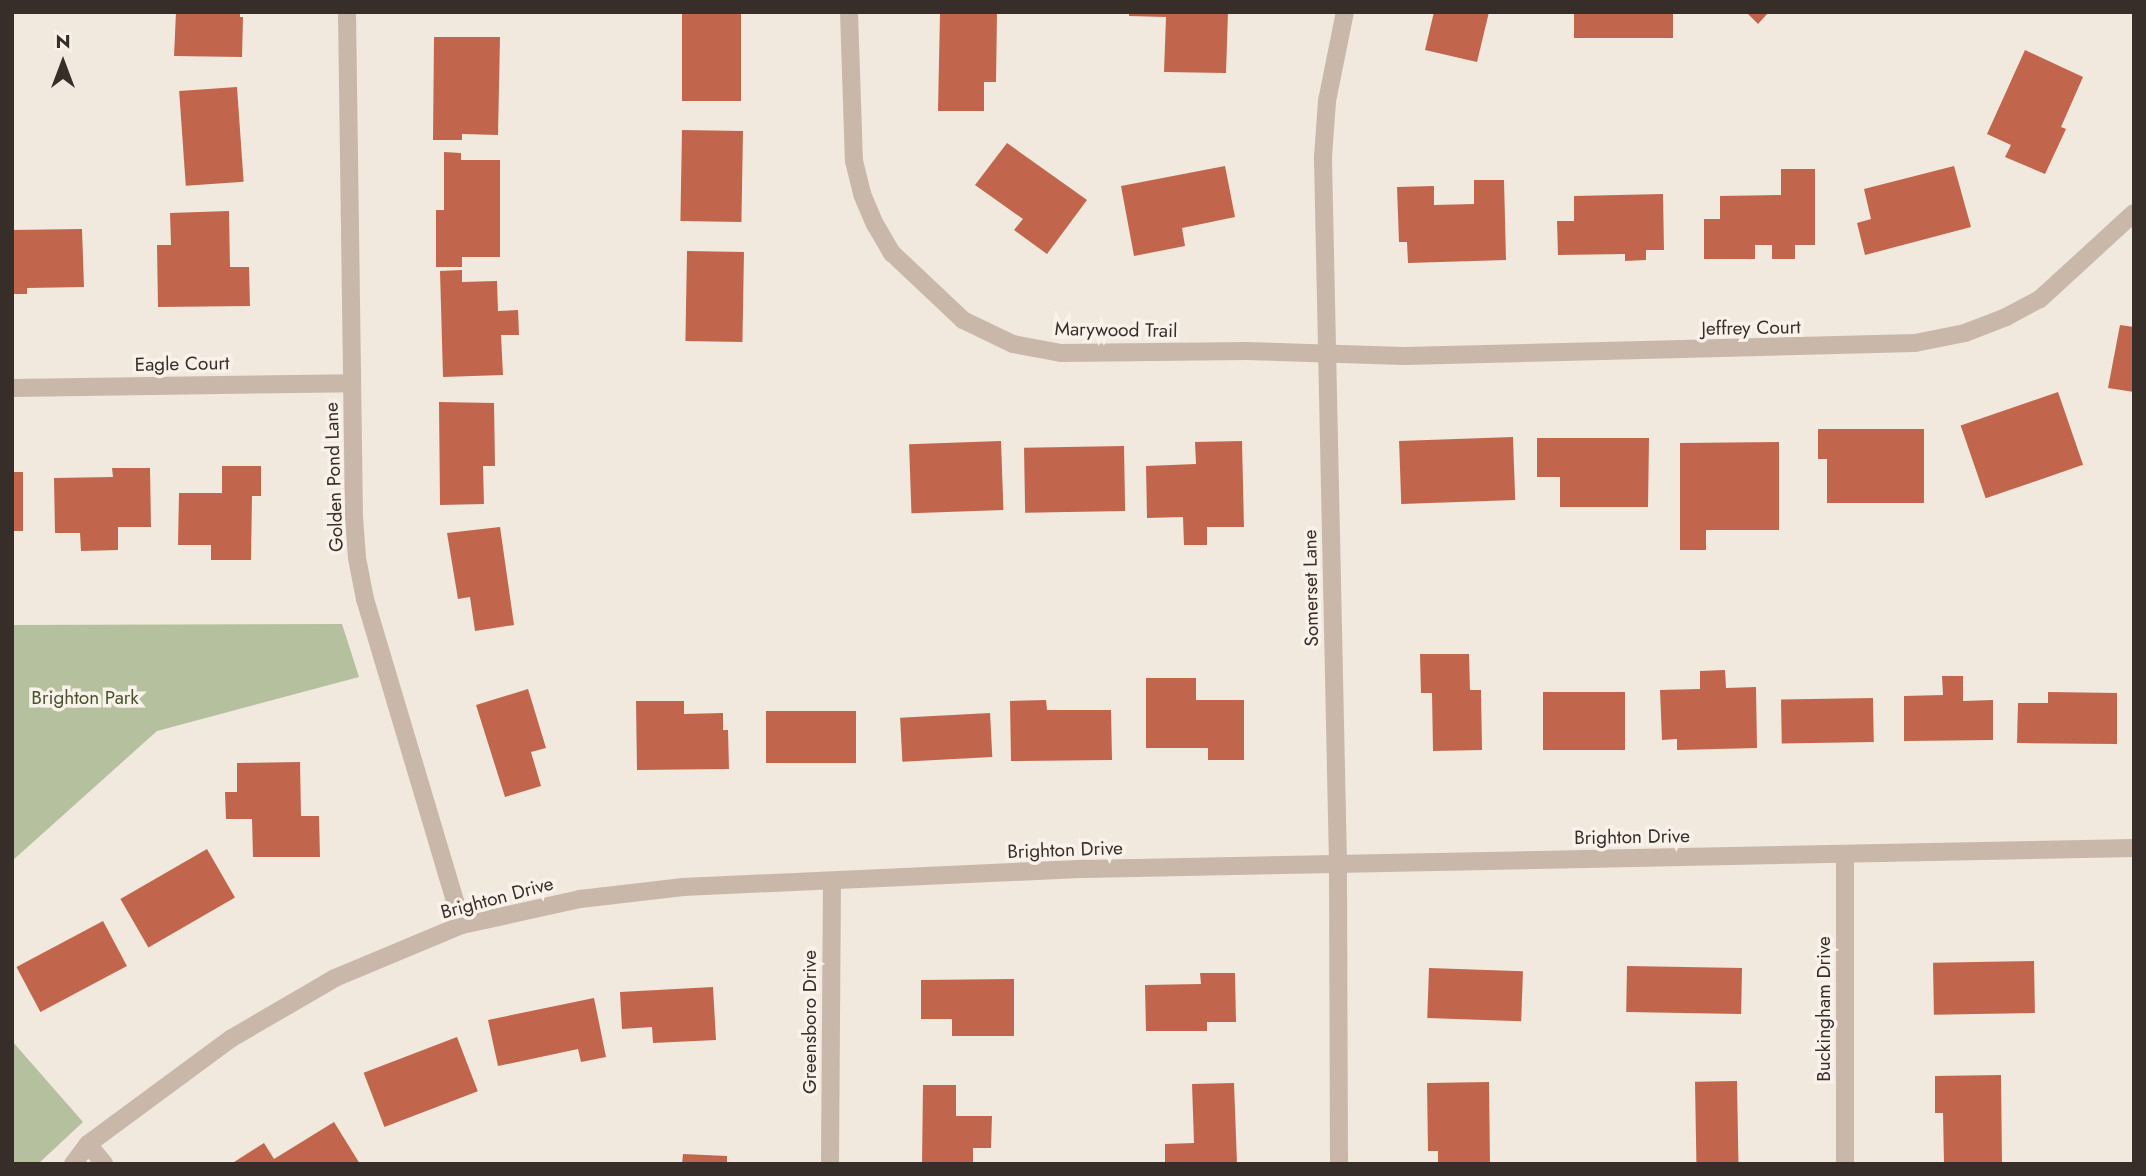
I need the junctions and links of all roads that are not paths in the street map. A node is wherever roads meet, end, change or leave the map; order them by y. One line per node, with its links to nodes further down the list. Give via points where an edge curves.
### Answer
1 (347, 12): 6 (street, Golden Pond Lane)
2 (849, 12): 5 (street, Marywood Trail, via 850,131 862,194 892,253 963,320 1013,344 1061,354)
3 (1345, 12): 5 (street, Somerset Lane, via 1327,100 1324,157)
4 (2134, 213): 5 (street, Jeffrey Court, via 2040,299 1965,333 1915,344)
5 (1327, 354): 10 (street, Somerset Lane)
6 (352, 383): 7 (street, Eagle Court); 12 (street, Golden Pond Lane, via 354,517 362,586)
7 (12, 388)
8 (2134, 848): 9 (street, Brighton Drive)
9 (1845, 854): 10 (street, Brighton Drive); 18 (street, Buckingham Drive)
10 (1338, 864): 11 (street, Brighton Drive); 17 (street, Somerset Lane)
11 (831, 881): 12 (street, Brighton Drive, via 624,892); 16 (street, Greensboro Drive)
12 (462, 925): 13 (street, Brighton Drive, via 335,978 277,1010)
13 (88, 1144): 14 (street, Brighton Drive); 15 (street)
14 (73, 1164)
15 (104, 1164)
16 (830, 1164)
17 (1339, 1164)
18 (1845, 1164)

